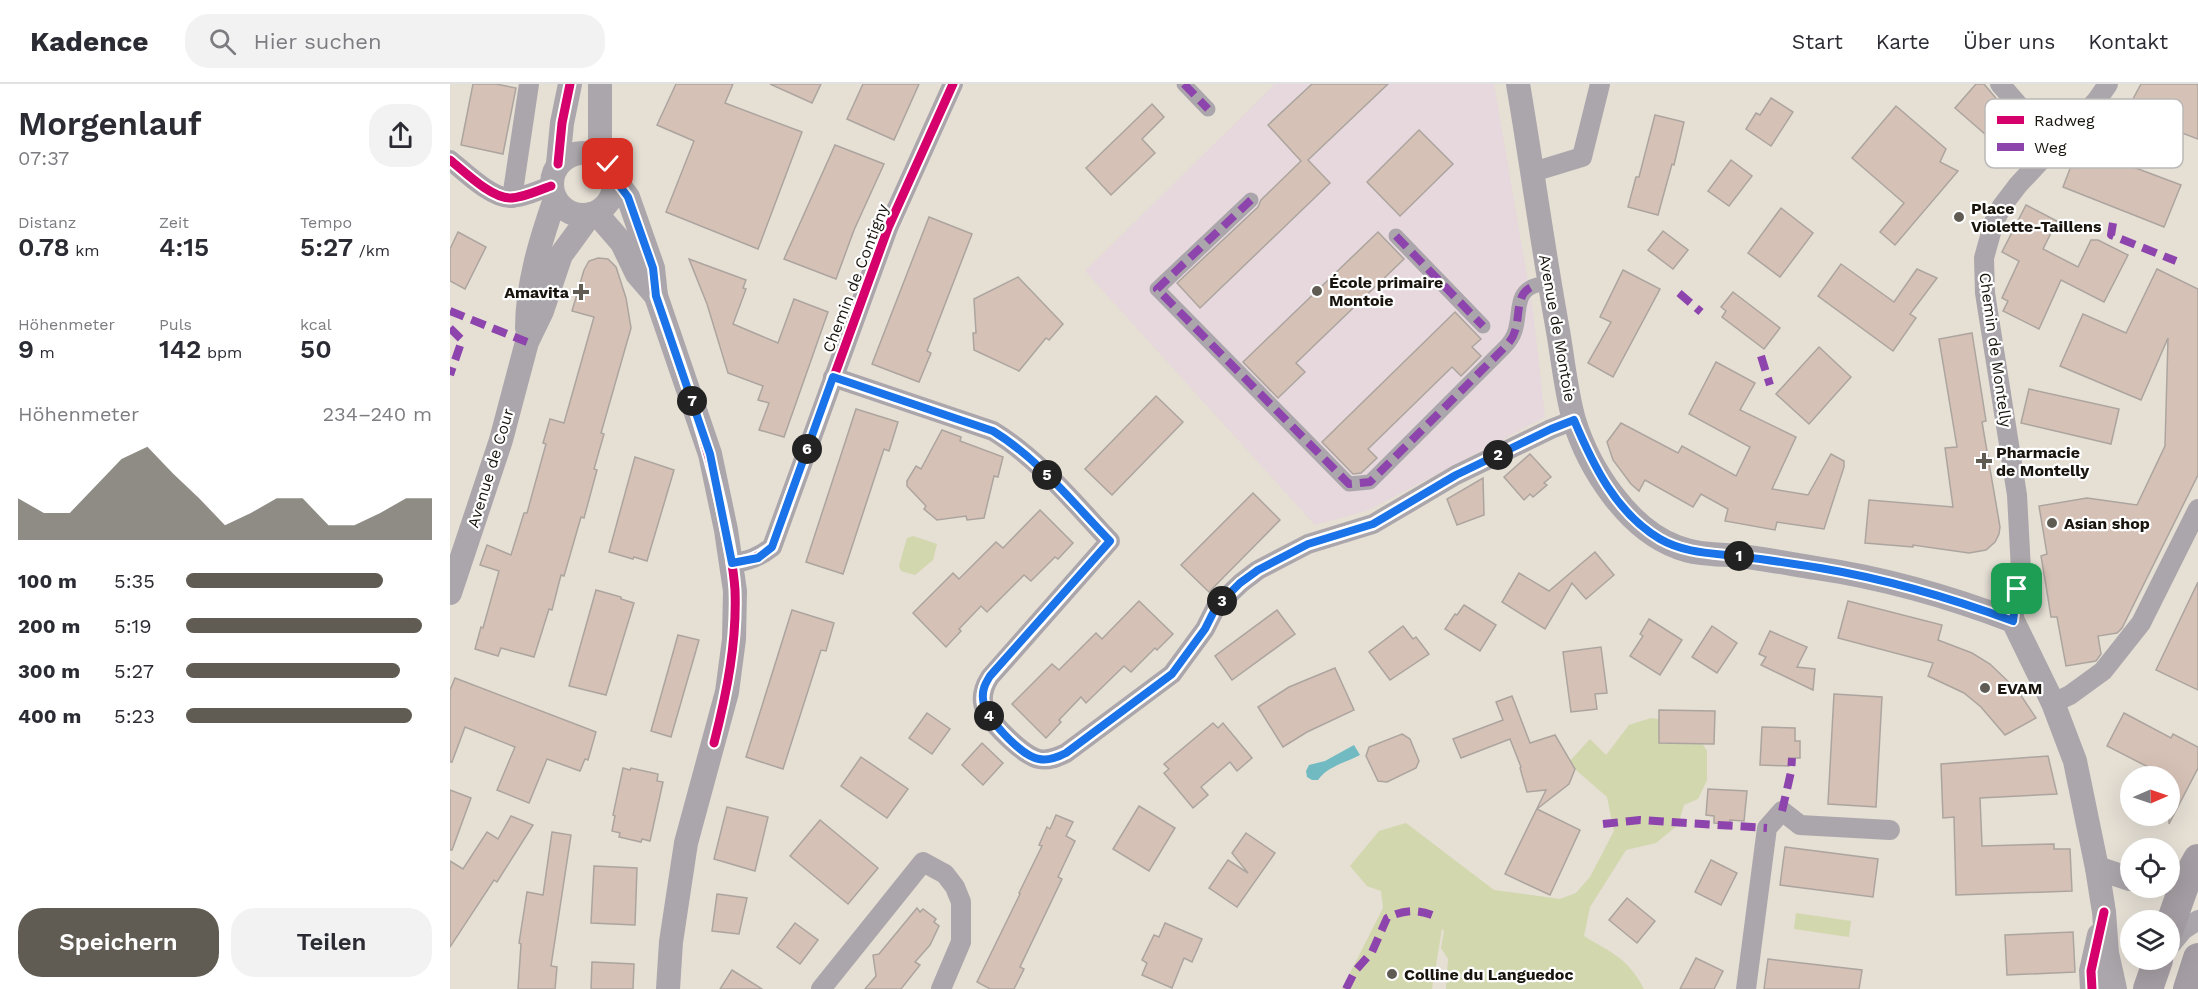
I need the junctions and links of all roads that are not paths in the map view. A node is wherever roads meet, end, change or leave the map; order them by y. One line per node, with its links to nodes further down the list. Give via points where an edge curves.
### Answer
1 (529, 84): 20 (street)
2 (570, 84): 13 (street, Avenue de Cour)
3 (600, 84): 13 (street); 14 (street)
4 (953, 84): 28 (street, Chemin de Contigny, via 888,228)
5 (1184, 84): 12 (street)
6 (1518, 84): 17 (street, Avenue de Montoie)
7 (1600, 84): 17 (street, via 1582,157)
8 (2000, 84): 10 (street)
9 (2108, 84): 11 (street, Chemin de Montelly)
10 (2013, 99)
11 (2098, 99)
12 (1208, 109)
13 (562, 123): 19 (street, Avenue de Cour)
14 (600, 157): 18 (street); 19 (street, via 583,152 565,158)
15 (450, 160): 20 (street, via 491,192)
16 (2034, 168): 33 (street, Chemin de Montelly, via 2002,206 1984,258 1985,293 2017,495 2021,570)
17 (1533, 172): 29 (street, Avenue de Montoie)
18 (614, 178): 22 (street, via 611,198); 25 (street, via 628,197 653,268)
19 (555, 183): 20 (street); 22 (street, via 561,207 570,213); 27 (street, Avenue de Cour, via 532,278 527,309)
20 (512, 198)
21 (1251, 200): 24 (street, via 1156,289 1349,484 1370,482 1504,348 1515,333 1522,294)
22 (594, 213): 25 (street, via 622,243 637,274); 27 (street, Avenue de Cour, via 561,255)
23 (1396, 236): 26 (street)
24 (1537, 285)
25 (656, 296): 31 (street, via 710,454)
26 (1483, 326)
27 (528, 342): 32 (street, Avenue de Cour, via 501,440)
28 (833, 377): 29 (street, via 993,431 1034,462 1110,541 985,685 986,712 1023,751 1039,759 1066,753 1172,674 1216,607 1258,570 1308,544 1373,524 1456,475); 31 (street, Chemin de Contigny, via 772,547 758,558)
29 (1574, 420): 33 (street, Avenue de Montoie, via 1589,454 1619,503 1643,528 1669,544 1691,551 1823,569 1914,589)
30 (2198, 509): 34 (street, via 2141,622 2103,671)
31 (732, 563): 45 (street, via 734,639 727,692 686,843 670,942)
32 (450, 593)
33 (2013, 621): 34 (street)
34 (2053, 703): 36 (street, via 2074,761)
35 (1890, 830): 48 (street, via 1800,825 1782,811 1767,828)
36 (2097, 868): 37 (street); 40 (street)
37 (2120, 876)
38 (2187, 879): 39 (main road)
39 (2176, 910)
40 (2104, 912): 49 (street, via 2091,971); 50 (street)
41 (2198, 920): 42 (street)
42 (2180, 934)
43 (2198, 958): 52 (main road)
44 (2155, 970): 51 (main road)
45 (668, 989)
46 (821, 989): 47 (street, via 922,862 945,874 962,902 962,942)
47 (941, 989)
48 (1746, 989)
49 (2092, 989)
50 (2115, 989)
51 (2148, 989)
52 (2188, 989)

